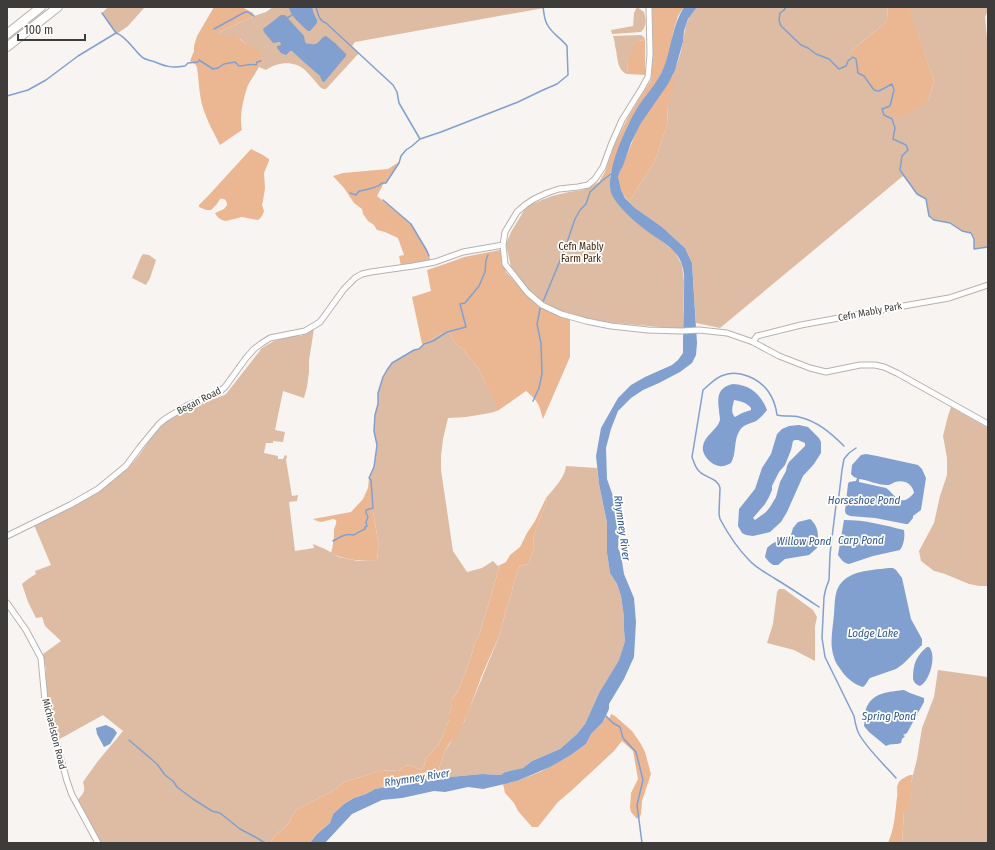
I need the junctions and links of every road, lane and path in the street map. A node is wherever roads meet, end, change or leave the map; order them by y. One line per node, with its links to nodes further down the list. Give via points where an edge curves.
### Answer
1 (41, 7): 4 (highway)
2 (58, 7): 5 (highway)
3 (649, 7): 6 (street, via 648,77 622,120 603,167 588,184 559,189 525,205 510,222)
4 (7, 34)
5 (7, 47)
6 (503, 245): 8 (street, via 505,264 527,292 542,304 562,314 611,326 727,333); 10 (street, Began Road, via 463,252 435,262 362,274 355,278 320,322 304,331 270,338 254,349 225,387 165,419 126,466 98,489)
7 (988, 285): 8 (street, Cefn Mably Park, via 949,298 801,325 757,336)
8 (754, 342): 9 (street, via 779,356 826,372 860,365 875,364 884,367)
9 (988, 424)
10 (7, 536)
11 (7, 603): 12 (street, Michaelston Road, via 42,658 45,701 67,781)
12 (98, 843)

